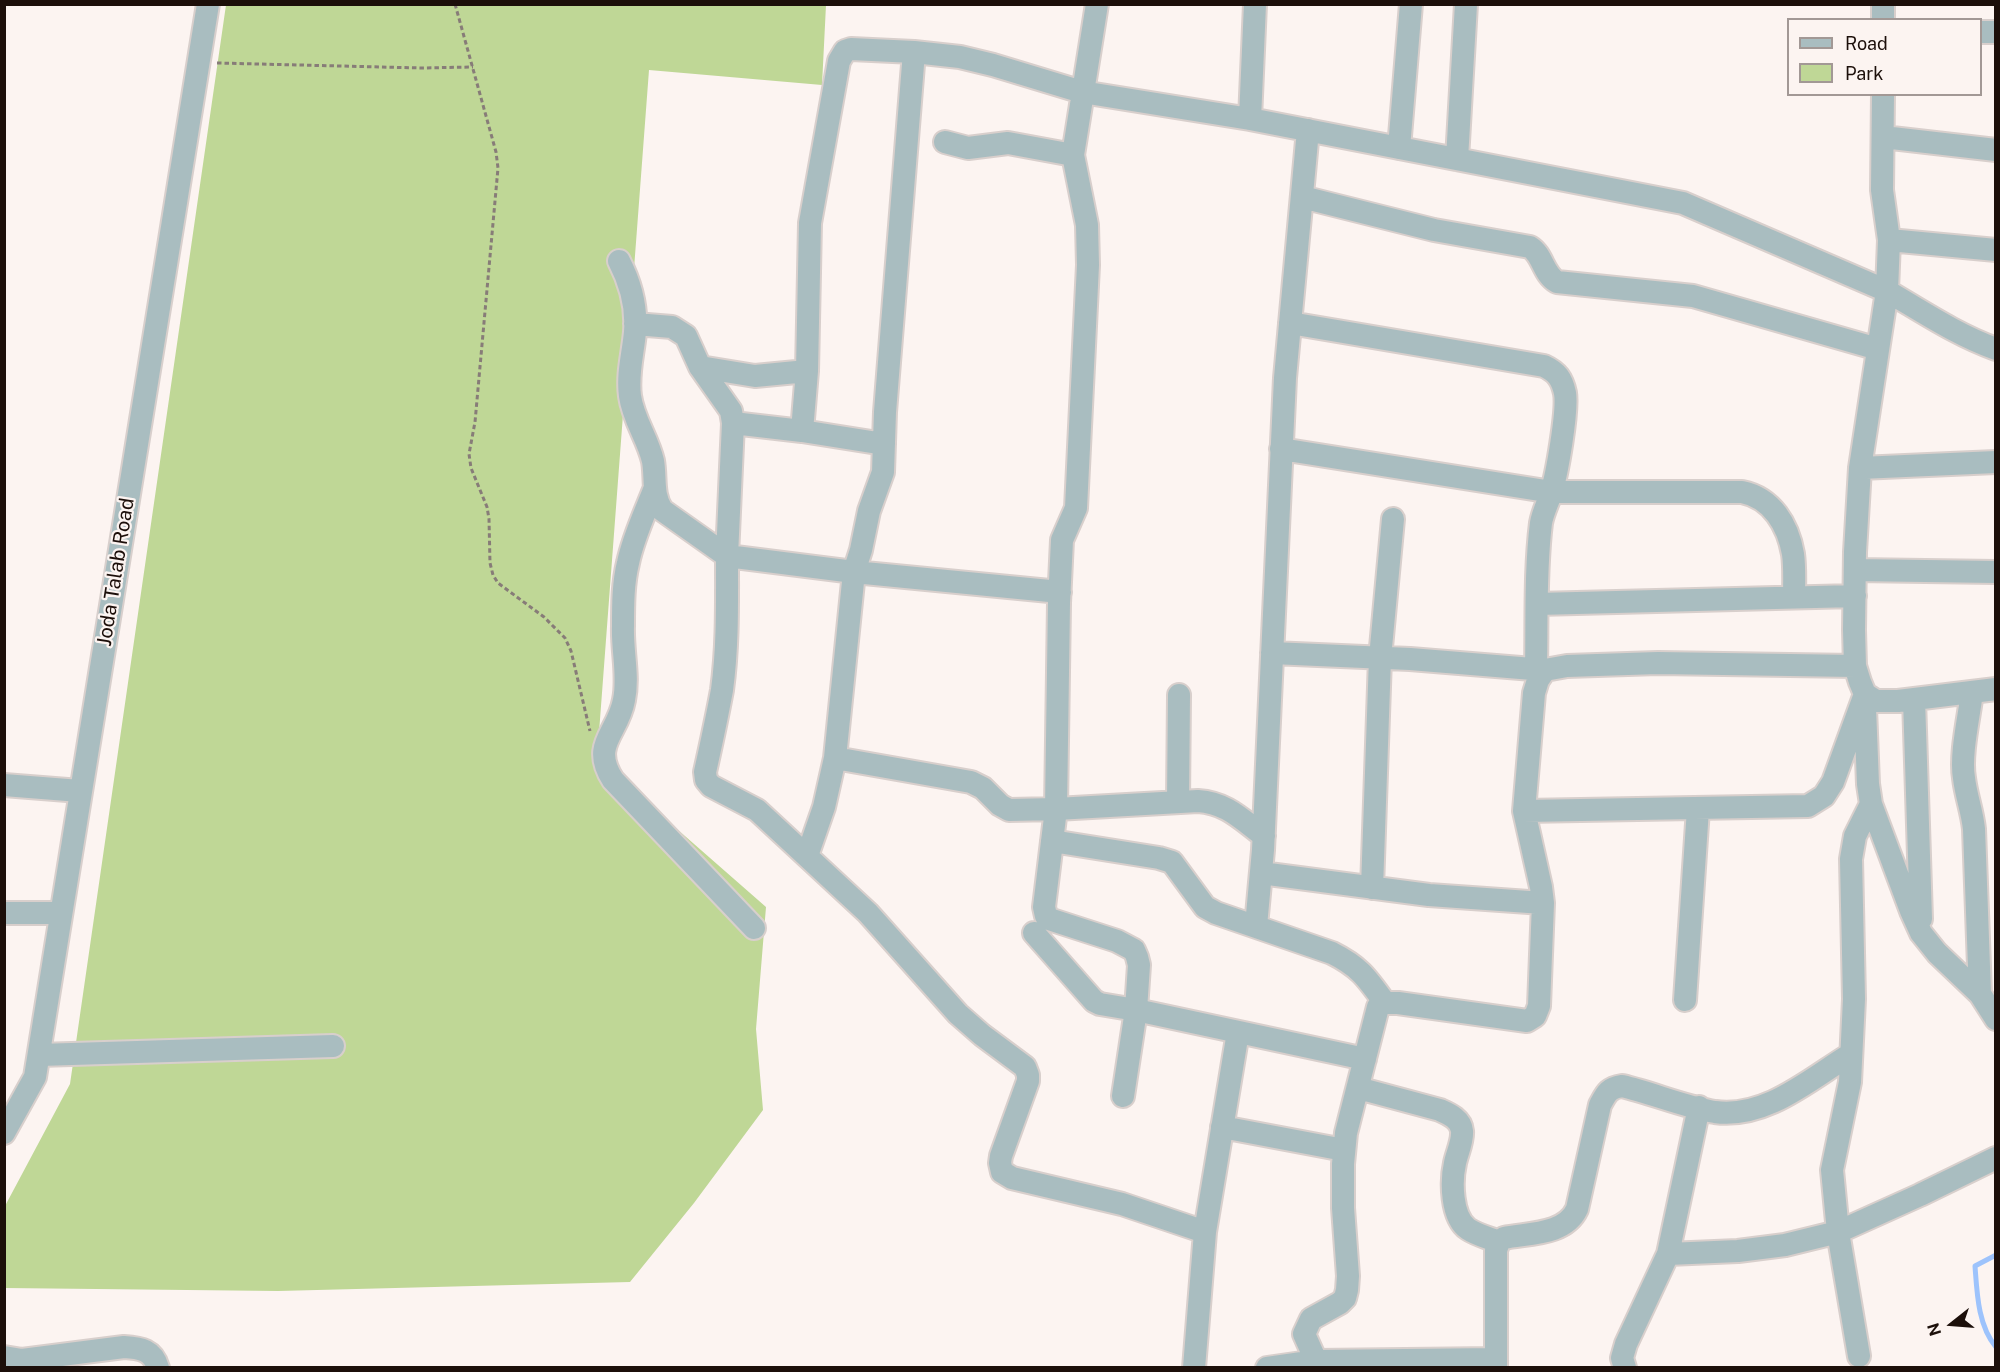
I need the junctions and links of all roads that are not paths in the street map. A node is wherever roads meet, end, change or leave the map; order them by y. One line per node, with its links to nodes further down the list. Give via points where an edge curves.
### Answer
1 (207, 4): 56 (street, Joda Talab Road)
2 (1097, 4): 7 (street)
3 (1255, 4): 9 (street)
4 (1411, 4): 13 (street)
5 (1466, 4): 16 (street)
6 (914, 52): 7 (street, via 993,64); 27 (street, via 851,49 839,61 810,223); 30 (street)
7 (1082, 92): 9 (street); 15 (street)
8 (1883, 96): 11 (street)
9 (1250, 119): 10 (street)
10 (1308, 130): 13 (street); 17 (street)
11 (1883, 137): 14 (street); 18 (street, via 1882,189)
12 (945, 142): 15 (street, via 968,148 1008,143)
13 (1399, 148): 16 (street)
14 (1995, 150)
15 (1073, 155): 41 (street, via 1087,225 1088,265 1076,508 1062,540)
16 (1457, 159): 21 (street, via 1683,202)
17 (1302, 198): 22 (street); 24 (street, via 1434,230 1530,247 1557,282 1693,296)
18 (1889, 240): 19 (street); 21 (street)
19 (1995, 250)
20 (619, 261): 23 (street, via 634,299)
21 (1887, 291): 24 (street); 25 (street)
22 (1290, 323): 31 (street); 35 (street, via 1553,370 1561,379 1565,410)
23 (635, 324): 26 (street, via 662,325 681,331); 34 (street, via 628,384 652,461)
24 (1878, 349): 33 (street)
25 (1995, 349)
26 (700, 367): 27 (street, via 755,376); 28 (street, via 731,411)
27 (807, 371): 29 (street)
28 (732, 423): 29 (street); 37 (street)
29 (802, 431): 30 (street)
30 (884, 444): 39 (street, via 883,472)
31 (1281, 449): 35 (street); 45 (street)
32 (1995, 462): 33 (street)
33 (1860, 468): 38 (street)
34 (654, 490): 37 (street, via 662,510); 71 (street, via 628,562 623,610 624,699 604,747 603,760 613,780)
35 (1552, 492): 43 (street, via 1755,494 1773,509 1789,542); 44 (street, via 1542,520)
36 (1393, 519): 46 (street)
37 (727, 556): 39 (street); 64 (street, via 725,663 706,780 757,810)
38 (1855, 570): 40 (street); 42 (street)
39 (854, 572): 41 (street); 54 (street)
40 (1995, 572)
41 (1060, 592): 59 (street)
42 (1855, 596): 43 (street); 47 (street)
43 (1794, 597): 44 (street)
44 (1537, 604): 48 (street)
45 (1272, 653): 46 (street); 62 (street)
46 (1380, 658): 48 (street); 66 (street)
47 (1856, 666): 48 (street, via 1658,663); 51 (street)
48 (1541, 670): 61 (street, via 1534,693)
49 (1995, 689): 50 (street)
50 (1972, 692): 53 (street); 74 (street, via 1963,764 1974,830)
51 (1865, 694): 53 (street, via 1876,701); 58 (street); 60 (street, via 1833,782 1824,796 1808,806)
52 (1179, 695): 57 (street)
53 (1914, 699): 73 (street)
54 (836, 758): 59 (street, via 971,782 1009,810); 64 (street)
55 (4, 785): 56 (street)
56 (80, 791): 69 (street, Joda Talab Road)
57 (1178, 802): 59 (street); 62 (street, via 1214,802)
58 (1871, 804): 73 (street); 81 (street, via 1855,837 1851,859)
59 (1056, 809): 63 (street)
60 (1698, 809): 61 (street); 75 (street)
61 (1524, 812): 67 (street)
62 (1264, 836): 65 (street)
63 (1052, 841): 70 (street, via 1172,862 1205,907); 77 (street, via 1046,916 1134,950 1139,965)
64 (807, 856): 92 (street, via 868,913 965,1020 1028,1071 1028,1081 1001,1156 1002,1172 1012,1178 1122,1204)
65 (1261, 873): 66 (street); 70 (street)
66 (1372, 888): 67 (street)
67 (1543, 903): 76 (street, via 1539,1006 1535,1016 1527,1021)
68 (4, 913): 69 (street)
69 (60, 913): 82 (street, Joda Talab Road)
70 (1256, 926): 76 (street, via 1350,962 1363,972)
71 (754, 928)
72 (1034, 933): 77 (street, via 1094,1001)
73 (1921, 933): 74 (street)
74 (1980, 994): 78 (street)
75 (1685, 1000)
76 (1385, 1003): 83 (street, via 1378,1007)
77 (1136, 1010): 79 (street); 86 (street)
78 (1995, 1019)
79 (1238, 1032): 83 (street); 88 (street)
80 (333, 1046): 82 (street)
81 (1851, 1054): 87 (street, via 1759,1108 1714,1112); 93 (street, via 1850,1082 1832,1170)
82 (39, 1055): 85 (street, Joda Talab Road, via 35,1077)
83 (1365, 1059): 84 (street)
84 (1358, 1088): 90 (street); 94 (street, via 1452,1115 1463,1132 1453,1183 1460,1220 1467,1228)
85 (15, 1096): 89 (street, Joda Talab Road)
86 (1123, 1096)
87 (1699, 1107): 94 (street, via 1622,1086 1607,1091 1600,1105 1572,1219 1564,1226); 95 (street)
88 (1222, 1127): 90 (street); 92 (street)
89 (4, 1133)
90 (1344, 1150): 98 (street, via 1347,1290 1340,1303 1311,1319 1306,1327 1304,1334)
91 (1995, 1158): 93 (street)
92 (1205, 1232): 101 (street)
93 (1838, 1232): 95 (street, via 1785,1245); 96 (street)
94 (1499, 1242): 99 (street)
95 (1668, 1254): 103 (street, via 1626,1344 1622,1358)
96 (1859, 1356)
97 (4, 1357): 100 (street, via 22,1360 124,1347 146,1350)
98 (1316, 1361): 99 (street); 102 (street)
99 (1495, 1363)
100 (158, 1368)
101 (1194, 1368)
102 (1267, 1368)
103 (1625, 1368)

